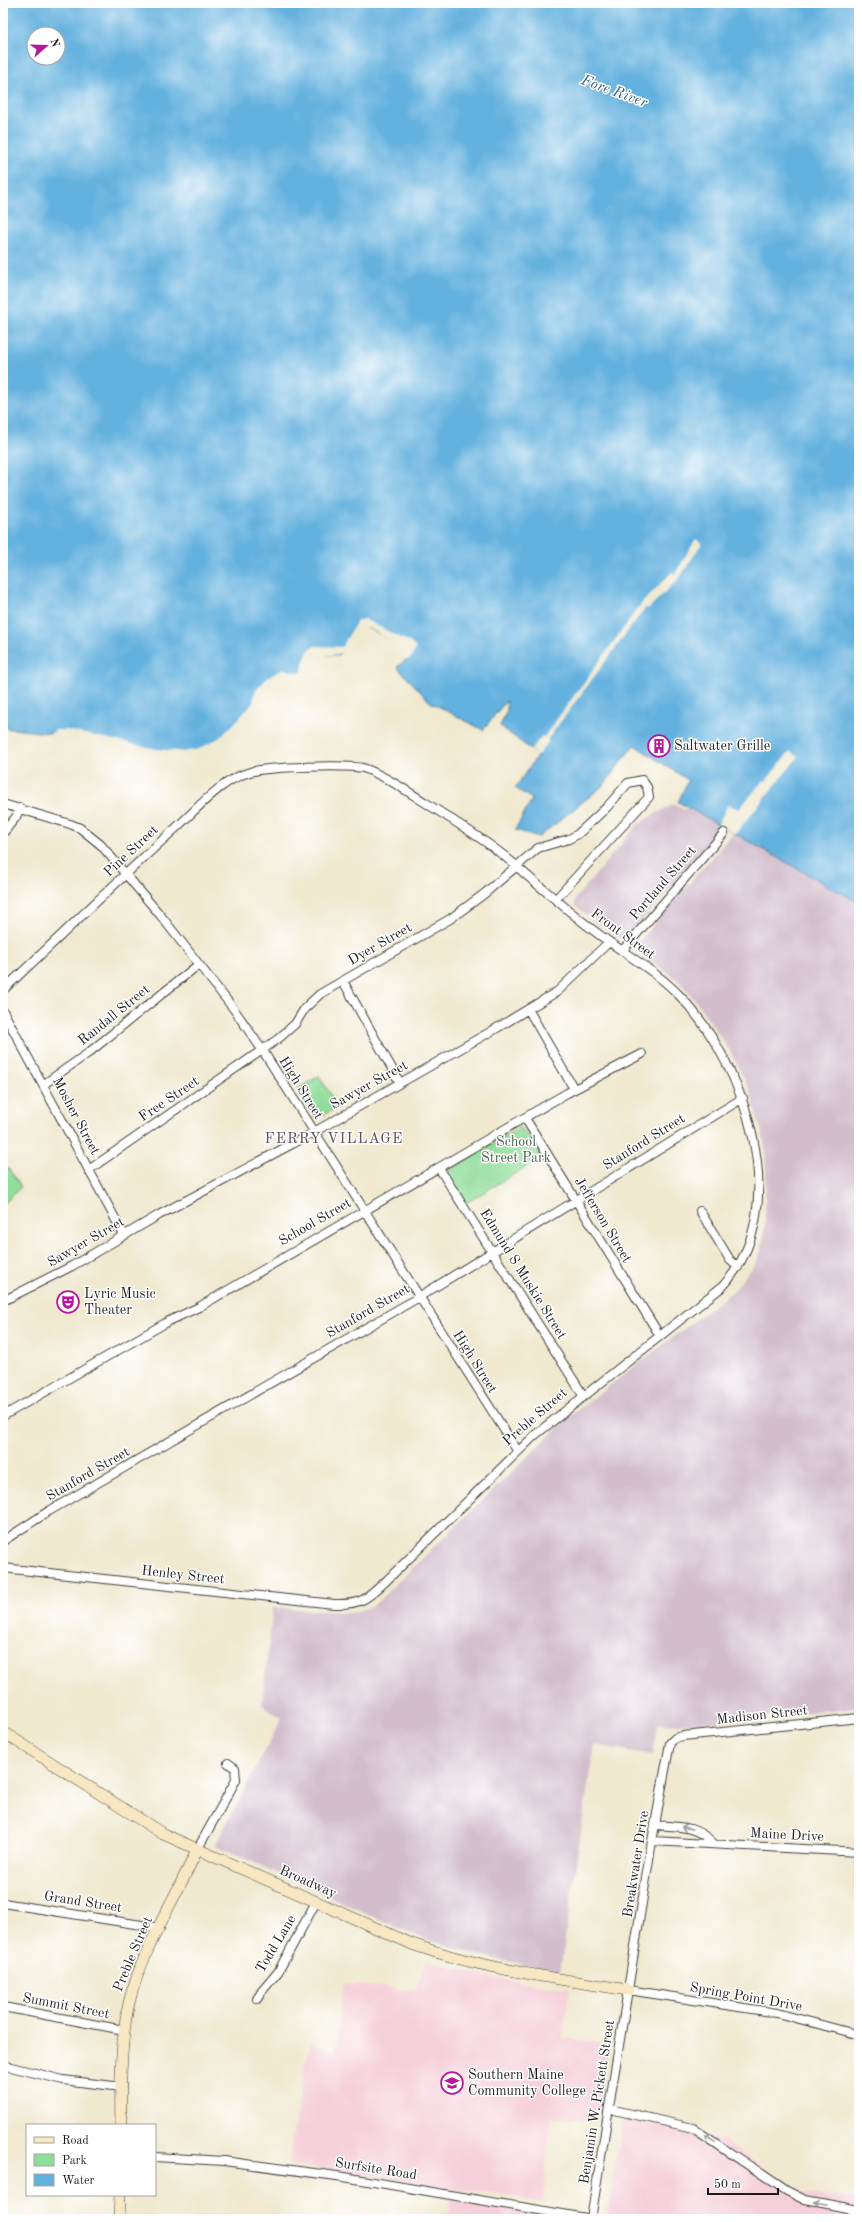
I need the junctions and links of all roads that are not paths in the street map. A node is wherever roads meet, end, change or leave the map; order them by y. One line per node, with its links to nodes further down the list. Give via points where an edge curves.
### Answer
1 (296, 769): 6 (street, Front Street, via 347,766 364,768 402,787); 7 (street, Pine Street, via 255,770 236,777 212,795)
2 (3, 804): 3 (street, High Street)
3 (20, 808): 4 (street); 7 (street, High Street, via 80,828 101,845)
4 (3, 832)
5 (724, 833): 10 (street, Portland Street)
6 (517, 867): 8 (street, Front Street); 8 (street, Dyer Street, via 538,848 578,834 628,784 642,780 649,797); 12 (street, Dyer Street, via 450,919)
7 (126, 873): 11 (street, High Street); 13 (street, Pine Street)
8 (556, 899): 9 (street, Front Street)
9 (609, 942): 10 (street, Front Street); 14 (street, Sawyer Street, via 558,991)
10 (622, 950): 21 (street, Front Street, via 668,984 692,1009 719,1050)
11 (198, 965): 16 (street, High Street); 19 (street, Randall Street)
12 (343, 981): 16 (street, Dyer Street, via 320,994 305,1008 295,1024); 18 (street)
13 (3, 990)
14 (528, 1009): 18 (street, Sawyer Street); 20 (street)
15 (3, 1011): 19 (street, Mosher Street)
16 (263, 1051): 23 (street, High Street); 25 (street, Free Street)
17 (642, 1054): 20 (street, School Street)
18 (400, 1083): 23 (street, Sawyer Street)
19 (44, 1084): 25 (street, Mosher Street)
20 (574, 1089): 22 (street, School Street)
21 (743, 1098): 26 (street, Stanford Street); 31 (street, Front Street, via 755,1147 757,1184 752,1234)
22 (525, 1118): 24 (street, School Street); 26 (street, Jefferson Street)
23 (313, 1132): 27 (street, High Street); 29 (street, Sawyer Street)
24 (439, 1168): 27 (street, School Street); 30 (street, Edmund S Muskie Street)
25 (90, 1169): 29 (street, Mosher Street)
26 (575, 1200): 30 (street, Stanford Street); 34 (street, Jefferson Street)
27 (363, 1210): 32 (street, High Street); 36 (street, School Street, via 199,1307 169,1321)
28 (700, 1211): 31 (street, via 730,1260)
29 (124, 1235): 33 (street, Sawyer Street, via 72,1266)
30 (493, 1252): 32 (street, Stanford Street); 35 (street, Edmund S Muskie Street)
31 (738, 1267): 34 (street, Preble Street, via 715,1294)
32 (418, 1297): 37 (street, High Street); 38 (street, Stanford Street, via 49,1511)
33 (3, 1301)
34 (660, 1336): 35 (street, Preble Street)
35 (583, 1395): 37 (street, Preble Street)
36 (3, 1416)
37 (517, 1450): 40 (street, Preble Street, via 386,1581)
38 (3, 1541)
39 (3, 1568): 40 (street, Henley Street, via 334,1604)
40 (361, 1602)
41 (859, 1718): 43 (street, Madison Street, via 683,1736)
42 (3, 1732): 48 (street, Broadway, via 163,1834)
43 (670, 1743): 45 (street, Breakwater Drive)
44 (228, 1763): 48 (street, via 234,1768 236,1780)
45 (655, 1825): 46 (street, Breakwater Drive); 47 (street, one-way to 45, via 704,1834 690,1828)
46 (652, 1841): 47 (street, Maine Drive); 53 (street, Breakwater Drive)
47 (714, 1844): 49 (street, Maine Drive)
48 (197, 1850): 50 (street, Broadway); 52 (street, Preble Street)
49 (859, 1852)
50 (316, 1902): 53 (street, Broadway, via 412,1944 448,1956 516,1972); 54 (street, Todd Lane, via 278,1972)
51 (3, 1903): 52 (street, Grand Street)
52 (160, 1928): 56 (street, Preble Street, via 133,1988)
53 (628, 1990): 57 (street, Spring Point Drive, via 777,2013); 60 (street, Benjamin W. Pickett Street)
54 (257, 1999)
55 (3, 2007): 56 (street, Summit Street)
56 (124, 2030): 59 (street, Preble Street)
57 (859, 2035)
58 (3, 2065): 59 (street, via 63,2080)
59 (122, 2087): 61 (street, Preble Street)
60 (610, 2109): 64 (street, one-way to 60, via 805,2200 787,2191 694,2128); 66 (street, Benjamin W. Pickett Street)
61 (121, 2124)
62 (156, 2157): 66 (street, Surfsite Road, via 224,2161 344,2177)
63 (120, 2196): 65 (street)
64 (859, 2210)
65 (119, 2219)
66 (592, 2219)

